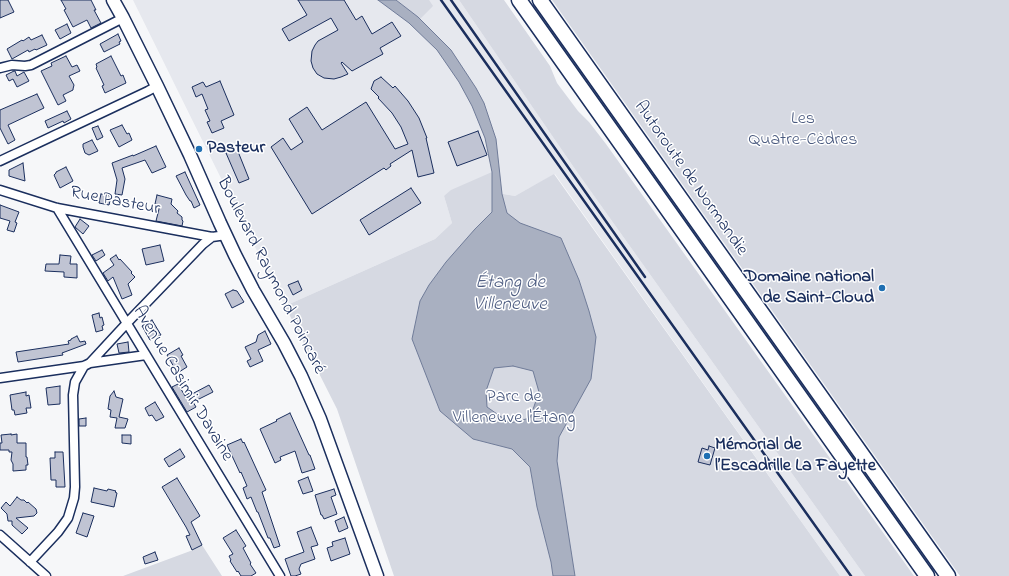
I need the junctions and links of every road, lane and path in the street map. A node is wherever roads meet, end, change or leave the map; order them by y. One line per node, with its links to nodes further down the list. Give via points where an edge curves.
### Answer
1 (113, 0): 4 (main road, Boulevard Raymond Poincaré)
2 (519, 0): 21 (highway, Autoroute de Normandie)
3 (540, 0): 22 (highway, Autoroute de Normandie)
4 (123, 18): 5 (street, via 31,65); 6 (main road, Boulevard Raymond Poincaré)
5 (0, 68)
6 (157, 86): 7 (street); 10 (main road, Boulevard Raymond Poincaré)
7 (0, 161)
8 (0, 190): 9 (street, Rue Pasteur)
9 (57, 208): 11 (street, Rue Pasteur); 12 (street, Avenue Casimir Davaine)
10 (226, 236): 11 (street, Rue Pasteur); 20 (main road, Boulevard Raymond Poincaré, via 298,370 319,416)
11 (212, 237): 12 (street)
12 (126, 324): 13 (street, Avenue Casimir Davaine); 14 (street)
13 (146, 355): 14 (street); 19 (street, Avenue Casimir Davaine)
14 (87, 364): 15 (street); 17 (street, via 75,382 73,395 76,487 74,498 68,518)
15 (0, 378)
16 (0, 535): 17 (street)
17 (30, 562): 18 (street)
18 (46, 576)
19 (280, 576)
20 (377, 576)
21 (927, 576)
22 (948, 576)

